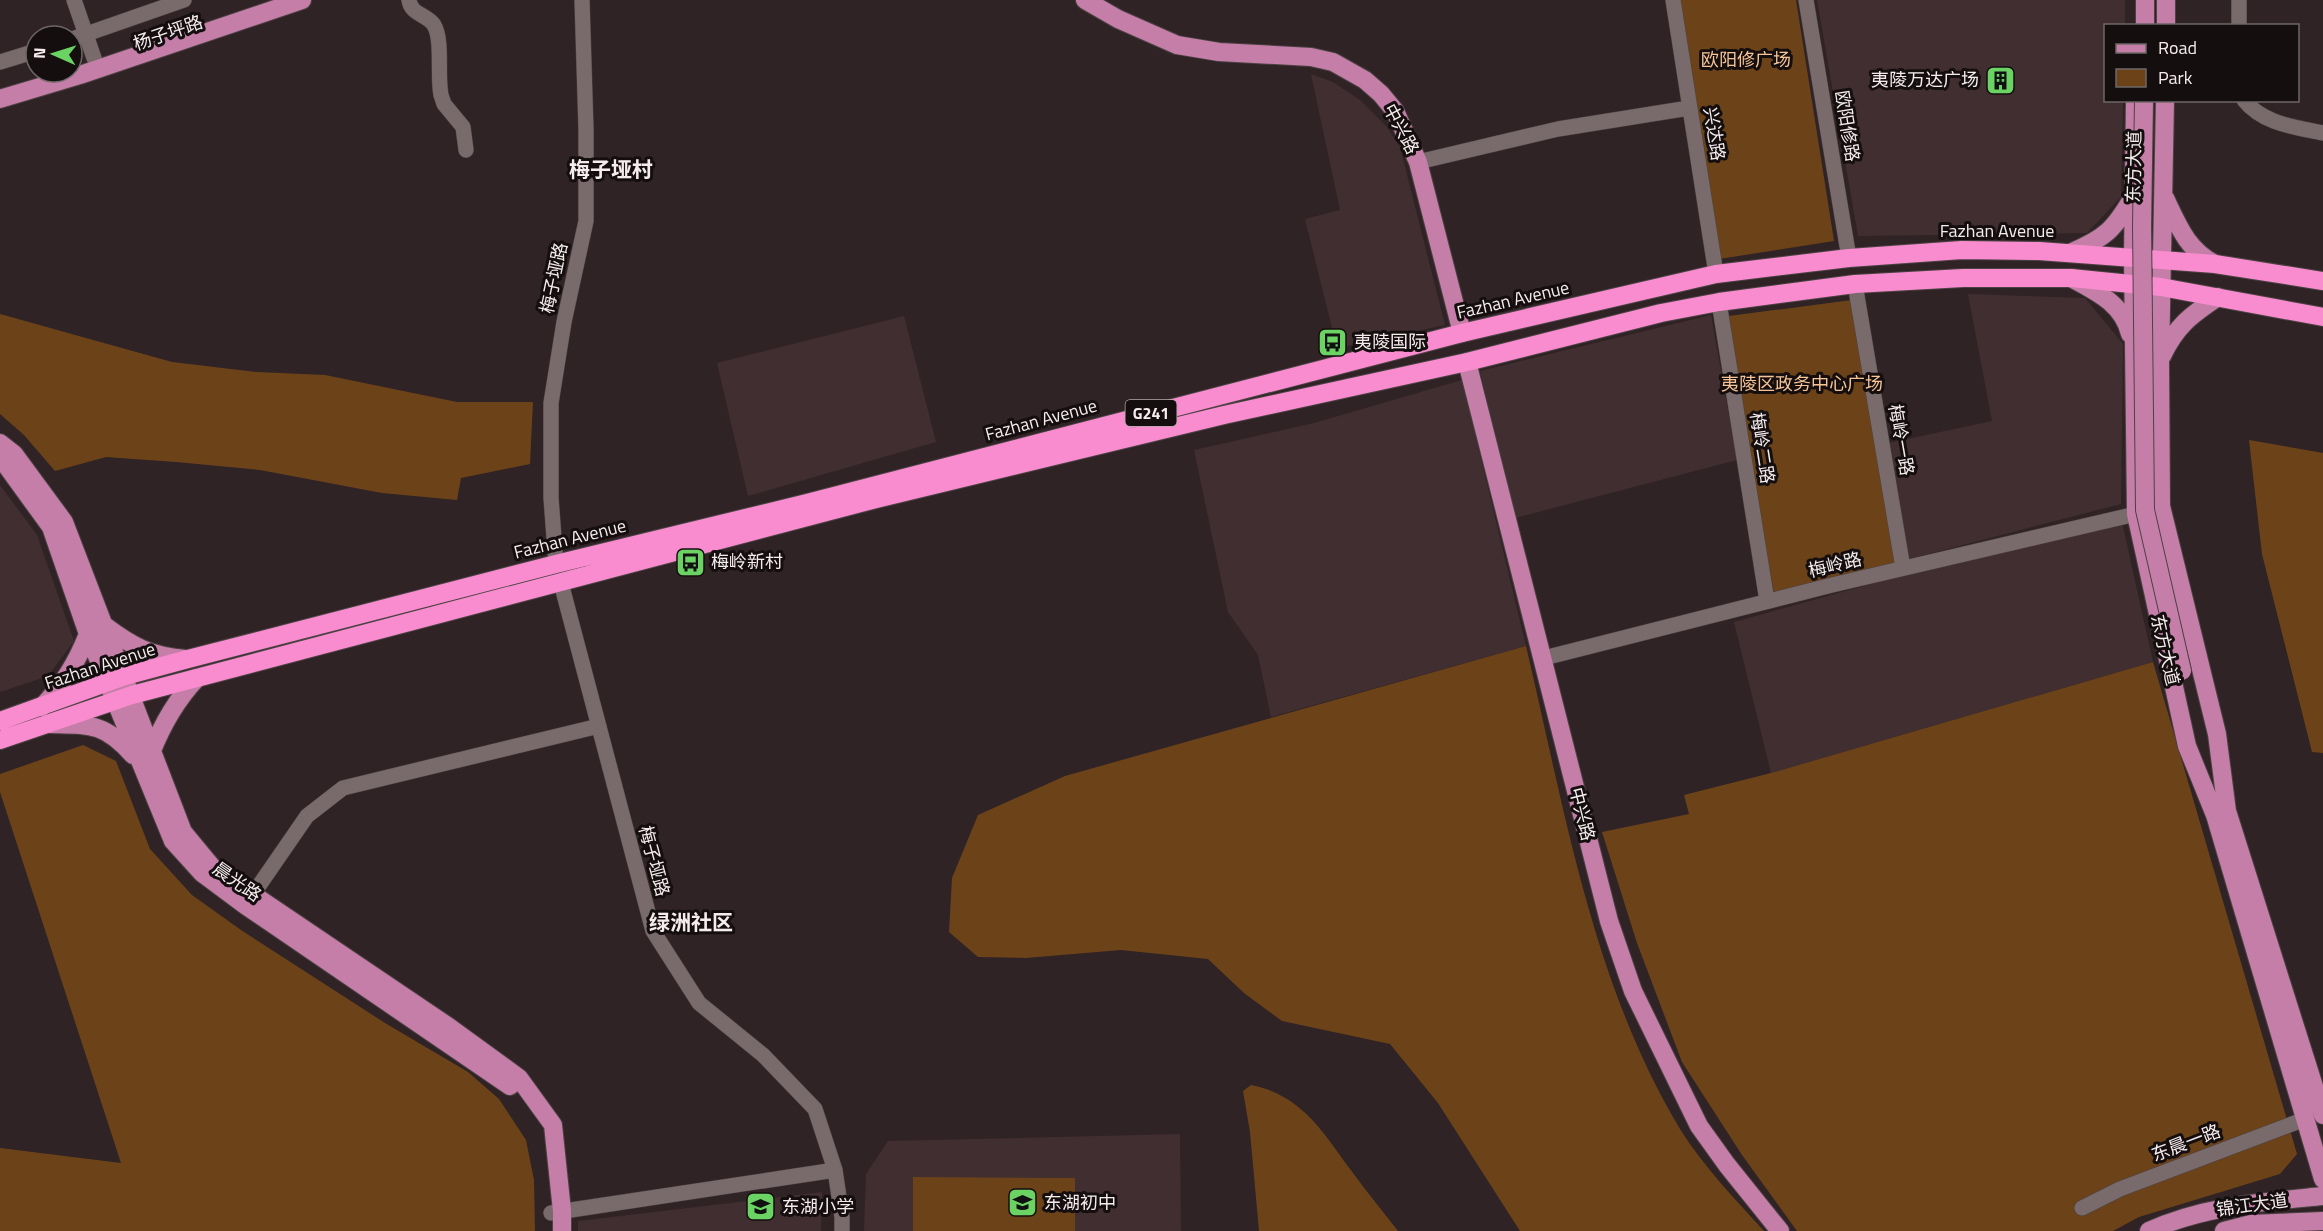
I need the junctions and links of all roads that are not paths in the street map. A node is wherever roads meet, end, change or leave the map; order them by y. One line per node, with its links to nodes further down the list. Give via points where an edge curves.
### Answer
1 (74, 0): 15 (street)
2 (184, 0): 21 (street)
3 (264, 0): 24 (main road, 杨子坪路)
4 (302, 0): 29 (main road)
5 (409, 0): 37 (street, via 415,12 433,23 438,33 441,95 463,127)
6 (582, 0): 62 (street, 梅子垭路, via 586,221 551,403)
7 (1085, 0): 38 (main road, 中兴路, via 1177,45 1333,62 1381,94 1395,111)
8 (1673, 0): 35 (street, 兴达路)
9 (1806, 0): 42 (street, 欧阳修路)
10 (2136, 0): 16 (main road)
11 (2145, 0): 17 (main road)
12 (2154, 0): 18 (main road)
13 (2166, 0): 19 (main road)
14 (2239, 0): 20 (street)
15 (77, 24)
16 (2135, 24)
17 (2145, 24)
18 (2154, 24)
19 (2166, 24)
20 (2239, 24)
21 (84, 34)
22 (84, 43): 24 (street)
23 (24, 55): 25 (street)
24 (94, 58): 26 (main road, 杨子坪路)
25 (0, 62)
26 (84, 62)
27 (24, 81): 28 (main road)
28 (0, 88)
29 (0, 99)
30 (2135, 102): 40 (main road, 东方大道)
31 (2144, 102): 78 (main road, bridge, via 2145,510)
32 (2153, 102): 78 (main road, via 2153,509)
33 (2165, 102): 39 (main road, 东方大道)
34 (2246, 102): 36 (street, via 2263,117)
35 (1689, 108): 38 (street, via 1558,129); 46 (street, 兴达路)
36 (2323, 133)
37 (466, 150)
38 (1418, 162): 55 (main road, 中兴路)
39 (2163, 193): 44 (main road, 东方大道); 45 (main road, via 2182,234 2200,256)
40 (2134, 196): 41 (main road, via 2122,216 2098,241); 43 (main road, 东方大道)
41 (2070, 253): 42 (highway, Fazhan Avenue / G241, via 1962,250); 43 (highway, Fazhan Avenue / G241)
42 (1849, 258): 46 (highway, Fazhan Avenue / G241)
43 (2133, 258): 44 (highway, Fazhan Avenue / G241); 50 (main road, 东方大道)
44 (2162, 259): 45 (highway, Fazhan Avenue / G241); 51 (main road, 东方大道)
45 (2215, 264): 48 (highway, Fazhan Avenue / G241)
46 (1716, 274): 55 (highway, Fazhan Avenue / G241)
47 (2071, 278): 49 (highway, Fazhan Avenue / G241); 50 (highway, Fazhan Avenue / G241); 56 (main road, via 2114,304 2127,322)
48 (2323, 281)
49 (1855, 284): 53 (highway, Fazhan Avenue / G241); 63 (street, 梅岭一路)
50 (2133, 285): 51 (highway, Fazhan Avenue / G241); 56 (main road, 东方大道)
51 (2161, 287): 52 (highway, Fazhan Avenue / G241); 57 (main road, 东方大道)
52 (2218, 297): 54 (highway, Fazhan Avenue / G241); 57 (main road, via 2182,323)
53 (1719, 302): 58 (highway, Fazhan Avenue / G241); 65 (street, 梅岭二路)
54 (2323, 317)
55 (1462, 333): 62 (highway, Fazhan Avenue / G241, via 807,503)
56 (2134, 352): 61 (main road, 东方大道)
57 (2160, 360): 78 (main road, 东方大道, via 2161,506 2217,734)
58 (1467, 362): 64 (highway, Fazhan Avenue / G241, via 888,496); 68 (main road, 中兴路)
59 (0, 443): 66 (main road, 晨光路, via 14,454 64,522)
60 (0, 458): 67 (main road, 晨光路, via 51,527)
61 (2136, 514): 63 (street, 梅岭路); 78 (main road, 东方大道, via 2187,746)
62 (555, 564): 69 (highway, Fazhan Avenue / G241)
63 (1903, 568): 65 (street, 梅岭路)
64 (561, 583): 70 (highway, Fazhan Avenue / G241); 75 (street, 梅子垭路)
65 (1767, 601): 68 (street, 梅岭路)
66 (105, 626): 69 (main road, via 145,652); 71 (main road, 晨光路)
67 (88, 634): 71 (main road, 晨光路); 73 (main road, via 77,661)
68 (1544, 658): 90 (main road, 中兴路, via 1609,921 1633,992 1699,1126)
69 (188, 659): 71 (highway, Fazhan Avenue / G241)
70 (197, 678): 72 (highway, Fazhan Avenue / G241); 77 (main road, via 172,709)
71 (117, 679): 72 (main road, 晨光路); 73 (highway, Fazhan Avenue / G241)
72 (123, 698): 73 (highway, Fazhan Avenue / G241); 77 (main road, 晨光路)
73 (44, 716): 74 (highway, Fazhan Avenue / G241); 76 (highway, Fazhan Avenue / G241); 77 (main road, via 100,728)
74 (0, 721)
75 (599, 726): 79 (street, via 343,788 308,816); 81 (street, 梅子垭路, via 653,931 699,1003 763,1055 815,1108)
76 (0, 740)
77 (146, 759): 79 (main road, 晨光路, via 183,832 212,867)
78 (2221, 813): 80 (main road, 东方大道)
79 (250, 899): 85 (main road, 晨光路, via 449,1027 519,1078 554,1125)
80 (2314, 1117): 82 (main road, 东方大道); 84 (street, 东晨一路, via 2120,1189)
81 (835, 1170): 85 (street); 89 (street, 梅子垭路)
82 (2323, 1179)
83 (2323, 1196): 91 (main road, 锦江大道, via 2204,1212)
84 (2082, 1208)
85 (557, 1212): 87 (main road, 晨光路); 88 (main road, 晨光路)
86 (2323, 1221): 92 (main road, 锦江大道, via 2251,1224)
87 (551, 1231)
88 (562, 1231)
89 (842, 1231)
90 (1780, 1231)
91 (2149, 1231)
92 (2224, 1231)

